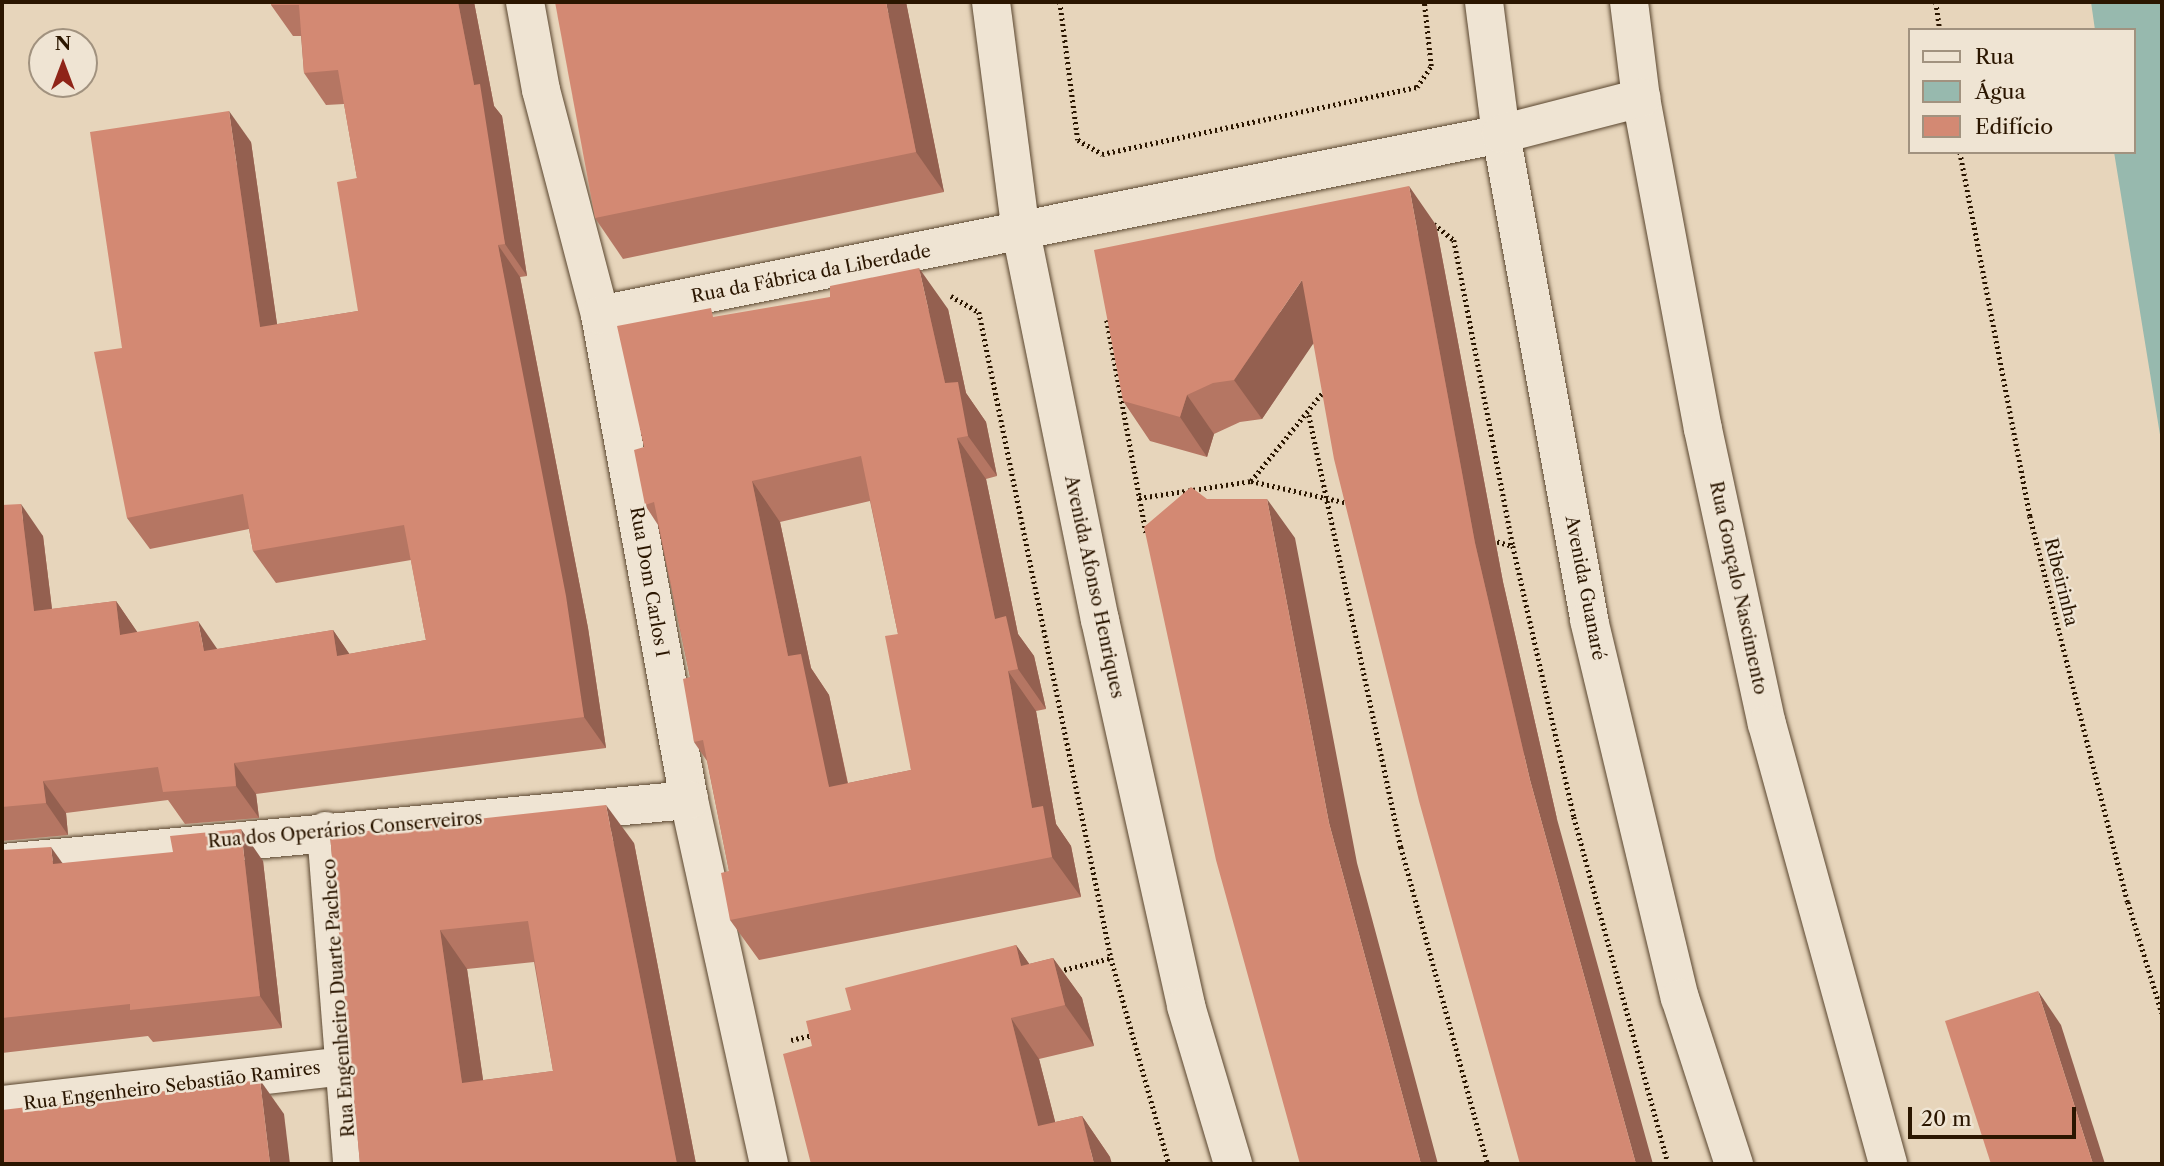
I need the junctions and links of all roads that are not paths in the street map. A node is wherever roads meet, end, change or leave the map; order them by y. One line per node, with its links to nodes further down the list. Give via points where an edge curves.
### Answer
1 (524, 2): 8 (street, Rua Dom Carlos I, via 541,90)
2 (991, 2): 7 (street, Avenida Afonso Henriques)
3 (1484, 2): 6 (street, Avenida Guanaré)
4 (1629, 2): 5 (street, Rua Gonçalo Nascimento)
5 (1641, 98): 6 (street, Rua da Fábrica da Liberdade); 18 (street, Rua Gonçalo Nascimento, via 1703,429 1767,724)
6 (1501, 134): 7 (street, Rua da Fábrica da Liberdade); 17 (street, Avenida Guanaré, via 1589,620 1680,998)
7 (1021, 232): 8 (street, Rua da Fábrica da Liberdade); 16 (street, Avenida Afonso Henriques, via 1186,1006)
8 (600, 315): 9 (street, Rua Dom Carlos I)
9 (689, 800): 10 (street, Rua dos Operários Conserveiros); 15 (street, Rua Dom Carlos I)
10 (326, 831): 11 (street, Rua dos Operários Conserveiros); 12 (street, Rua Engenheiro Duarte Pacheco)
11 (2, 863)
12 (343, 1066): 13 (street, Rua Engenheiro Sebastião Ramires); 14 (street, Rua Engenheiro Duarte Pacheco)
13 (2, 1105)
14 (352, 1164)
15 (769, 1164)
16 (1233, 1164)
17 (1734, 1164)
18 (1888, 1164)

